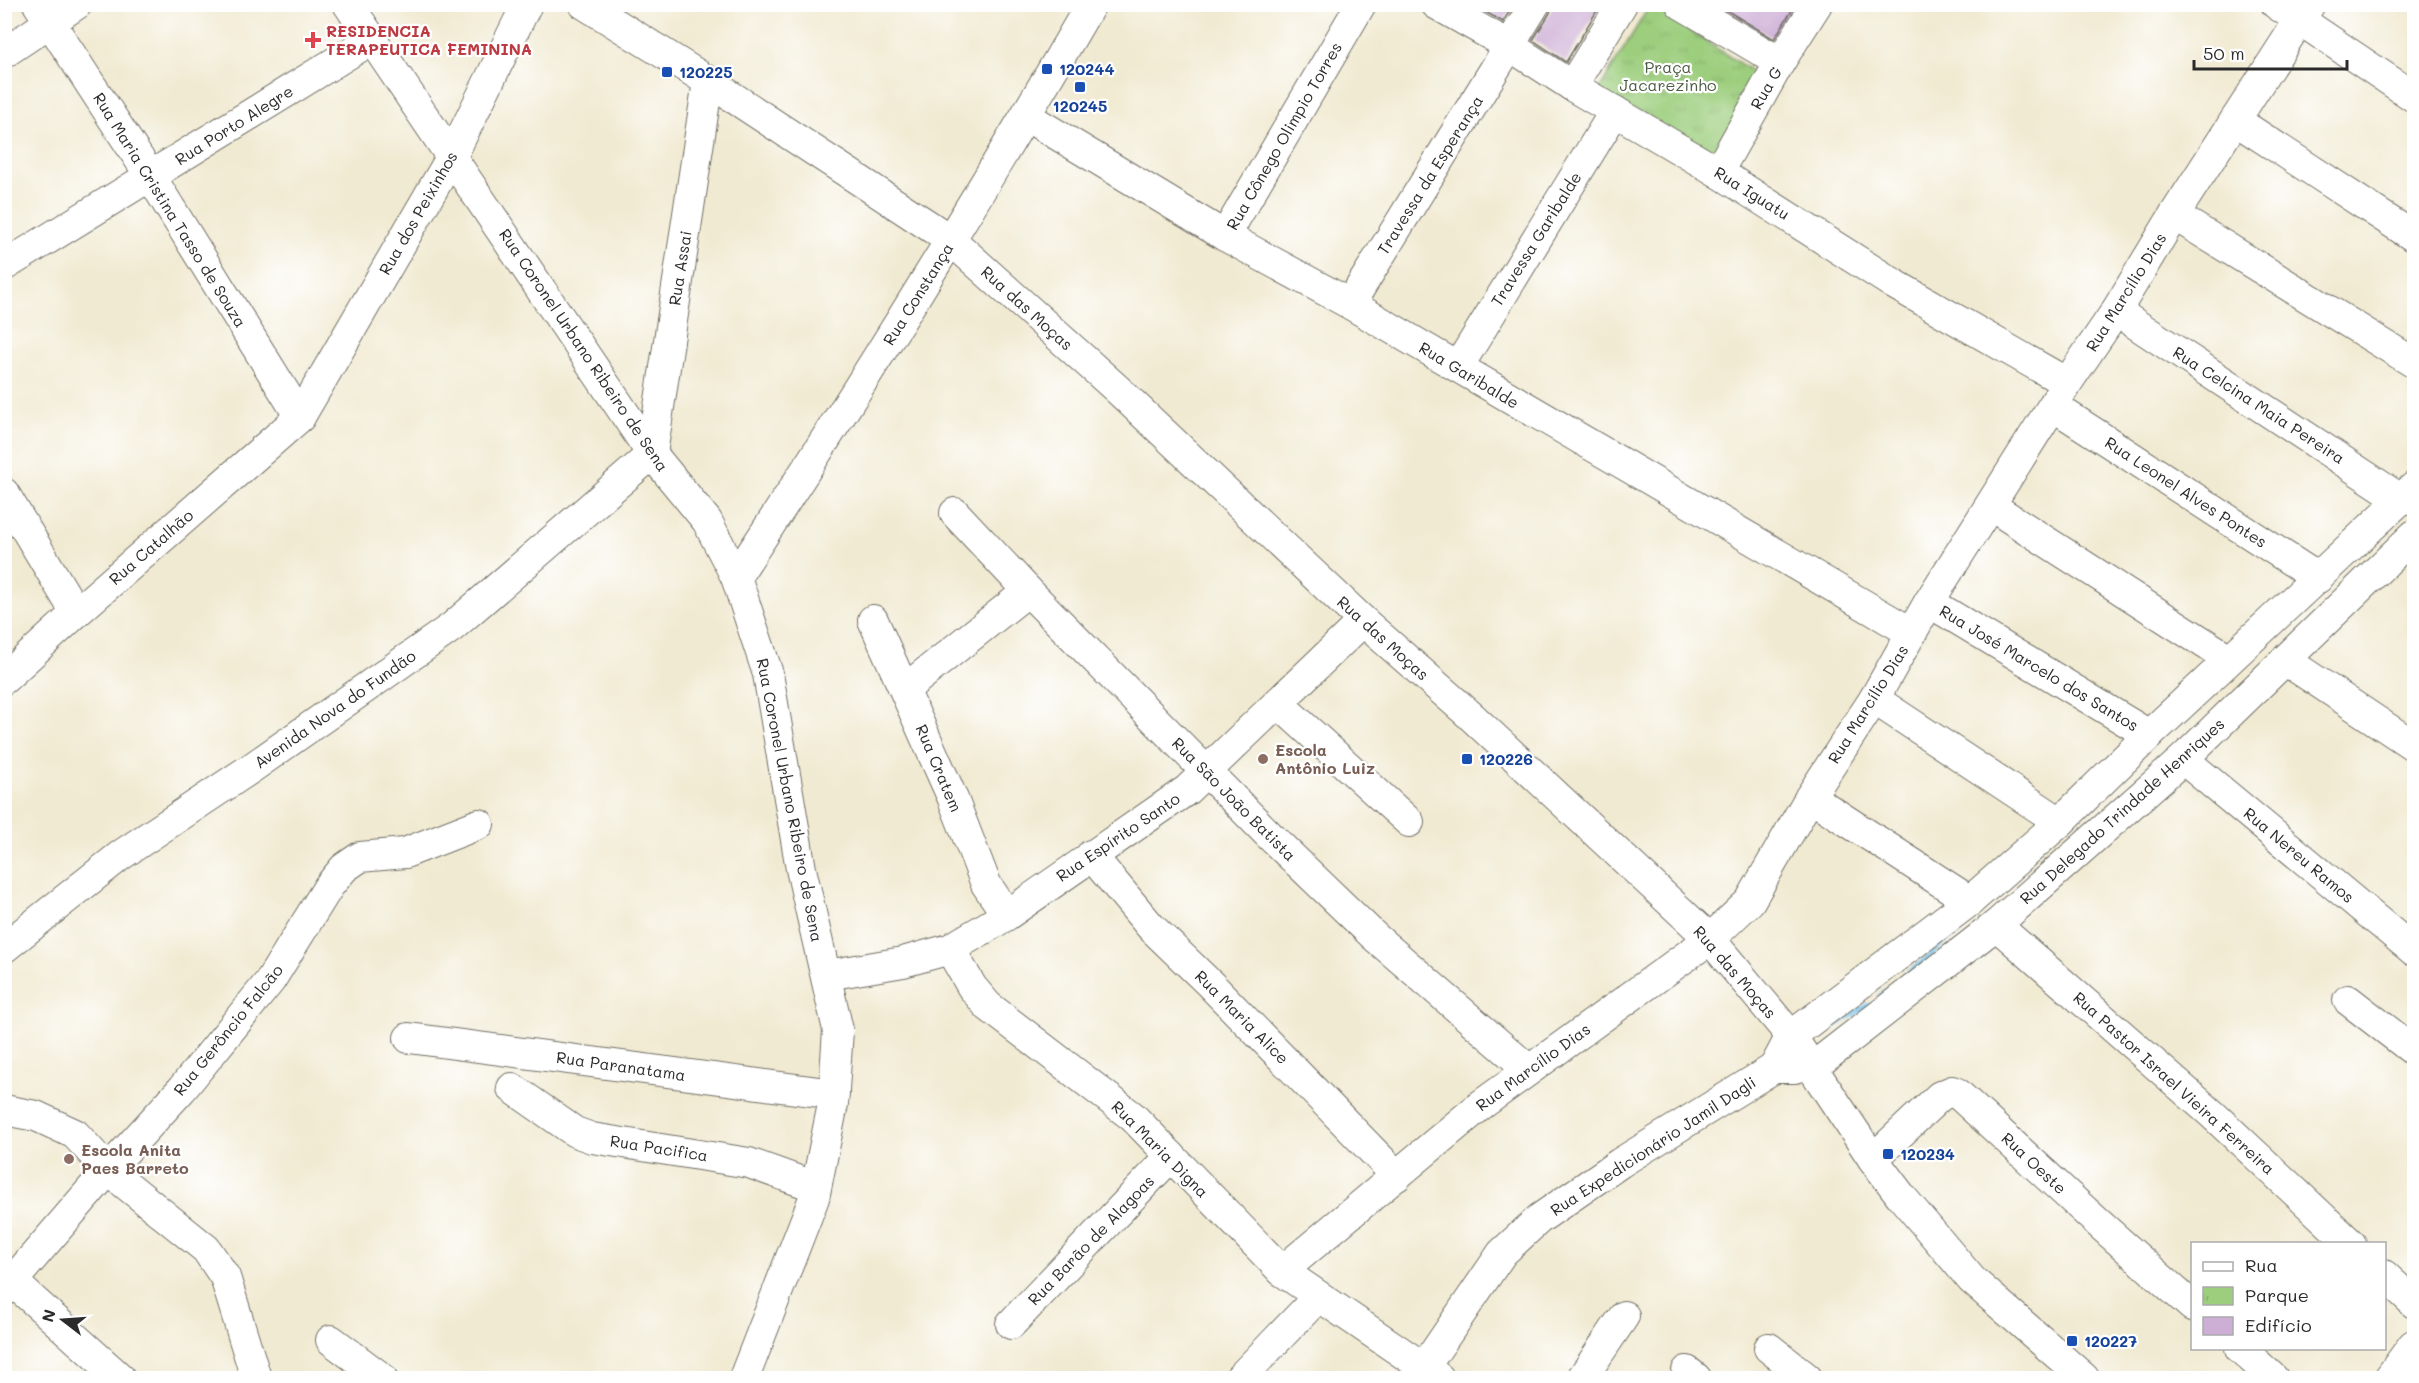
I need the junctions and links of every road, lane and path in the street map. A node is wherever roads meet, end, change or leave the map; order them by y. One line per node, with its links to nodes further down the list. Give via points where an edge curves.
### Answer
1 (77, 4): 13 (street)
2 (348, 4): 14 (street, Rua Coronel Urbano Ribeiro de Sena)
3 (527, 4): 24 (street, Rua dos Peixinhos)
4 (584, 4): 18 (street, Rua das Moças)
5 (1090, 4): 22 (street, Rua Constança)
6 (1360, 4): 28 (street, Rua Cônego Olimpio Torres)
7 (1436, 4): 15 (street, Rua Iguatu)
8 (1534, 4): 15 (street, Travessa da Esperança)
9 (1622, 4): 19 (street)
10 (1681, 4): 17 (street)
11 (1817, 4): 17 (street, Rua G)
12 (2296, 10): 20 (street); 23 (street, Rua Marcílio Dias)
13 (44, 13): 16 (street); 26 (street, Rua Maria Cristina Tasso de Souza)
14 (372, 40): 24 (street, Rua Coronel Urbano Ribeiro de Sena); 26 (street, Rua Porto Alegre)
15 (1510, 46): 19 (street, Rua Iguatu); 32 (street, Travessa da Esperança)
16 (4, 53)
17 (1780, 62): 25 (street, Rua G)
18 (708, 81): 30 (street, Rua das Moças); 38 (street, Rua Assai)
19 (1572, 86): 21 (street, Rua Iguatu)
20 (2415, 97)
21 (1615, 111): 25 (street, Rua Iguatu); 35 (street, Travessa Garibalde)
22 (1026, 116): 28 (street, Rua Garibalde); 30 (street, Rua Constança)
23 (2235, 120): 27 (street, Rua Marcílio Dias); 29 (street)
24 (452, 156): 37 (street, Rua dos Peixinhos); 38 (street, Rua Coronel Urbano Ribeiro de Sena)
25 (1718, 172): 36 (street, Rua Iguatu)
26 (151, 177): 31 (street, Rua Porto Alegre); 37 (street, Rua Maria Cristina Tasso de Souza)
27 (2174, 215): 33 (street, Rua Marcílio Dias); 34 (street)
28 (1226, 236): 32 (street, Rua Garibalde)
29 (2415, 237)
30 (952, 241): 44 (street, Rua Constança); 50 (street, Rua das Moças, via 1117,388)
31 (4, 266)
32 (1350, 304): 35 (street, Rua Garibalde)
33 (2116, 311): 36 (street, Rua Marcílio Dias); 40 (street, Rua Celcina Maia Pereira)
34 (2415, 363)
35 (1458, 367): 51 (street, Rua Garibalde)
36 (2060, 394): 41 (street, Rua Marcílio Dias); 45 (street, Rua Leonel Alves Pontes)
37 (300, 417): 48 (street, Rua Catalhão)
38 (652, 454): 44 (street, Rua Coronel Urbano Ribeiro de Sena, via 707,521); 71 (street, Avenida Nova do Fundão, via 452,627 121,855)
39 (4, 493): 48 (street)
40 (2408, 493): 45 (street, Rua Delegado Trindade Henriques)
41 (1991, 506): 47 (street, Rua Marcílio Dias); 52 (street)
42 (955, 513): 46 (street, Rua São João Batista)
43 (2415, 535): 53 (street, Rua Delegado Trindade Henriques)
44 (736, 577): 74 (street, Rua Coronel Urbano Ribeiro de Sena, via 768,674 801,869)
45 (2318, 578): 52 (street, Rua Delegado Trindade Henriques)
46 (1028, 591): 55 (street); 61 (street, Rua São João Batista)
47 (1929, 602): 51 (street, Rua Marcílio Dias); 58 (street, Rua José Marcelo dos Santos)
48 (76, 613): 54 (street, Rua Catalhão)
49 (873, 620): 55 (street, Rua Cratem)
50 (1363, 621): 57 (street, Rua Espírito Santo); 70 (street, Rua das Moças)
51 (1912, 633): 56 (street, Rua Marcílio Dias)
52 (2229, 659): 58 (street, Rua Delegado Trindade Henriques)
53 (2285, 660): 59 (street); 60 (street, Rua Delegado Trindade Henriques)
54 (4, 679)
55 (905, 689): 68 (street, Rua Cratem, via 986,884)
56 (1874, 699): 62 (street, Rua Marcílio Dias); 64 (street)
57 (1278, 703): 61 (street, Rua Espírito Santo); 63 (street)
58 (2149, 735): 64 (street, Rua Delegado Trindade Henriques)
59 (2415, 746)
60 (2182, 759): 69 (street, Rua Delegado Trindade Henriques); 73 (street, Rua Nereu Ramos)
61 (1207, 772): 66 (street, Rua Espírito Santo, via 1187,790); 81 (street, Rua São João Batista, via 1375,937)
62 (1809, 796): 67 (street); 70 (street, Rua Marcílio Dias, via 1750,901)
63 (1409, 822)
64 (2060, 822): 67 (street, Rua Delegado Trindade Henriques)
65 (479, 824): 87 (street, Rua Gerôncio Falcão, via 405,853 360,857 344,868 328,886 270,981 182,1089)
66 (1091, 855): 68 (street, Rua Espírito Santo); 88 (street, Rua Maria Alice, via 1151,927)
67 (1970, 901): 76 (street, Rua Delegado Trindade Henriques)
68 (1006, 915): 72 (street, Rua Espírito Santo)
69 (1996, 925): 79 (street, Rua Delegado Trindade Henriques); 90 (street, Rua Pastor Israel Vieira Ferreira, via 2212,1114)
70 (1710, 939): 76 (street, Rua das Moças); 81 (street, Rua Marcílio Dias)
71 (4, 948)
72 (950, 949): 74 (street, Rua Espírito Santo); 85 (street, Rua Maria Digna, via 988,1006 1133,1117)
73 (2415, 951)
74 (827, 975): 83 (street, Rua Coronel Urbano Ribeiro de Sena, via 838,1030)
75 (2348, 1000): 78 (street)
76 (1791, 1036): 79 (street, Rua das Moças); 80 (street, Rua Expedicionário Jamil Dagli)
77 (409, 1038): 83 (street, Rua Paranatama)
78 (2415, 1051)
79 (1813, 1067): 80 (street, Rua Expedicionário Jamil Dagli); 86 (street, Rua das Moças)
80 (1774, 1068): 102 (street, Rua Expedicionário Jamil Dagli, via 1620,1163 1539,1220 1502,1253)
81 (1528, 1070): 88 (street, Rua Marcílio Dias)
82 (512, 1088): 89 (street, Rua Pacifica, via 575,1132 592,1138 748,1163)
83 (834, 1094): 89 (street, Rua Coronel Urbano Ribeiro de Sena)
84 (4, 1110): 87 (street, via 36,1116 75,1134)
85 (1171, 1156): 91 (street, Rua Maria Digna); 98 (street, Rua Barão de Alagoas)
86 (1873, 1159): 96 (street, Rua Oeste, via 1940,1096 1957,1093); 110 (street, Rua das Moças, via 1972,1280)
87 (108, 1170): 93 (street, Rua Gerôncio Falcão); 104 (street, via 206,1249 225,1277)
88 (1397, 1176): 91 (street, Rua Marcílio Dias)
89 (816, 1187): 106 (street, Rua Coronel Urbano Ribeiro de Sena)
90 (2349, 1242)
91 (1282, 1271): 94 (street, Rua Maria Digna)
92 (2386, 1276): 95 (street)
93 (9, 1287): 103 (street)
94 (1318, 1297): 102 (street, Rua Maria Digna, via 1381,1338); 107 (street)
95 (2415, 1302)
96 (2191, 1304)
97 (1624, 1316): 108 (street)
98 (1011, 1324)
99 (331, 1340): 105 (street)
100 (1769, 1348): 109 (street)
101 (2242, 1350): 111 (street)
102 (1427, 1375)
103 (120, 1378)
104 (256, 1378)
105 (382, 1378)
106 (744, 1378)
107 (1240, 1378)
108 (1582, 1378)
109 (1807, 1378)
110 (2084, 1378)
111 (2273, 1378)

